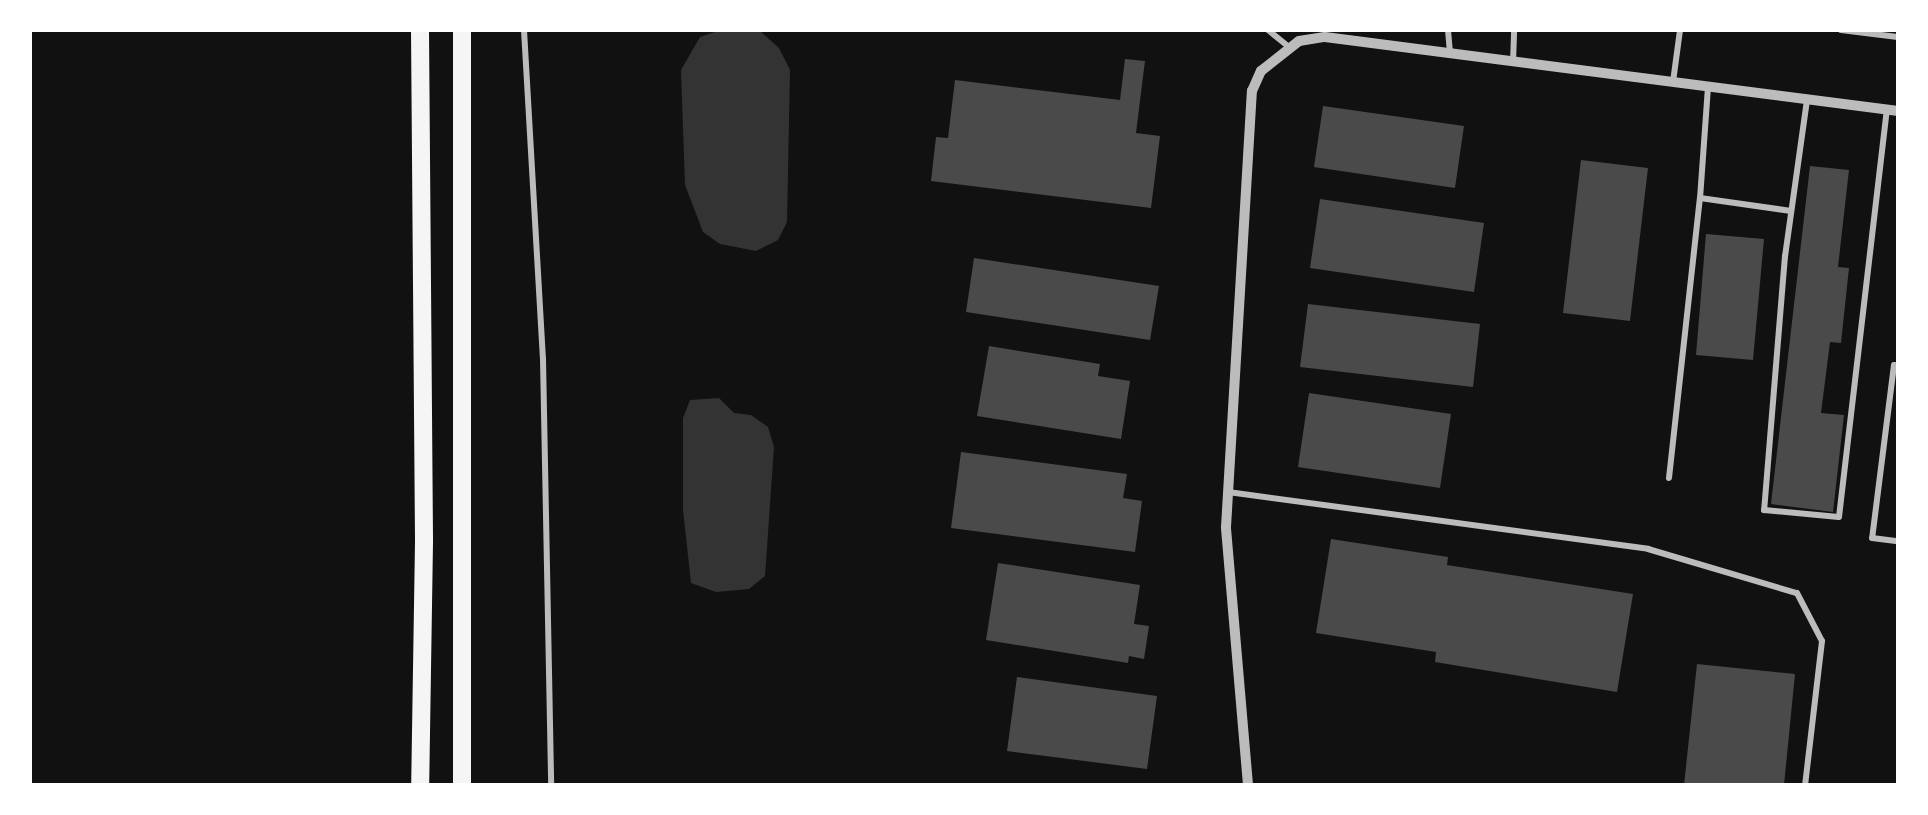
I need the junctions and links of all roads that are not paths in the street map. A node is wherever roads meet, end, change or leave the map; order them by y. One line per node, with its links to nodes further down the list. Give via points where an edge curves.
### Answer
1 (420, 30): 23 (main road)
2 (462, 30): 24 (main road)
3 (524, 30): 25 (lane, via 543,359)
4 (1268, 30): 10 (lane)
5 (1448, 30): 11 (lane)
6 (1514, 30): 12 (lane)
7 (1680, 30): 13 (lane)
8 (1840, 30): 9 (lane)
9 (1898, 38)
10 (1289, 47): 11 (street, via 1325,37); 21 (street, via 1261,71 1252,91)
11 (1450, 55): 12 (street)
12 (1513, 63): 13 (street)
13 (1673, 83): 14 (street)
14 (1708, 87): 15 (street); 17 (lane)
15 (1807, 100): 16 (street); 18 (lane)
16 (1892, 110): 18 (lane, via 1840,517 1764,510)
17 (1700, 198): 18 (lane); 20 (lane)
18 (1792, 212)
19 (1898, 366): 22 (lane, via 1872,538)
20 (1669, 478)
21 (1228, 492): 26 (street); 27 (lane, via 1648,548 1797,593 1822,641)
22 (1898, 541)
23 (420, 785)
24 (462, 785)
25 (551, 785)
26 (1248, 785)
27 (1805, 785)

